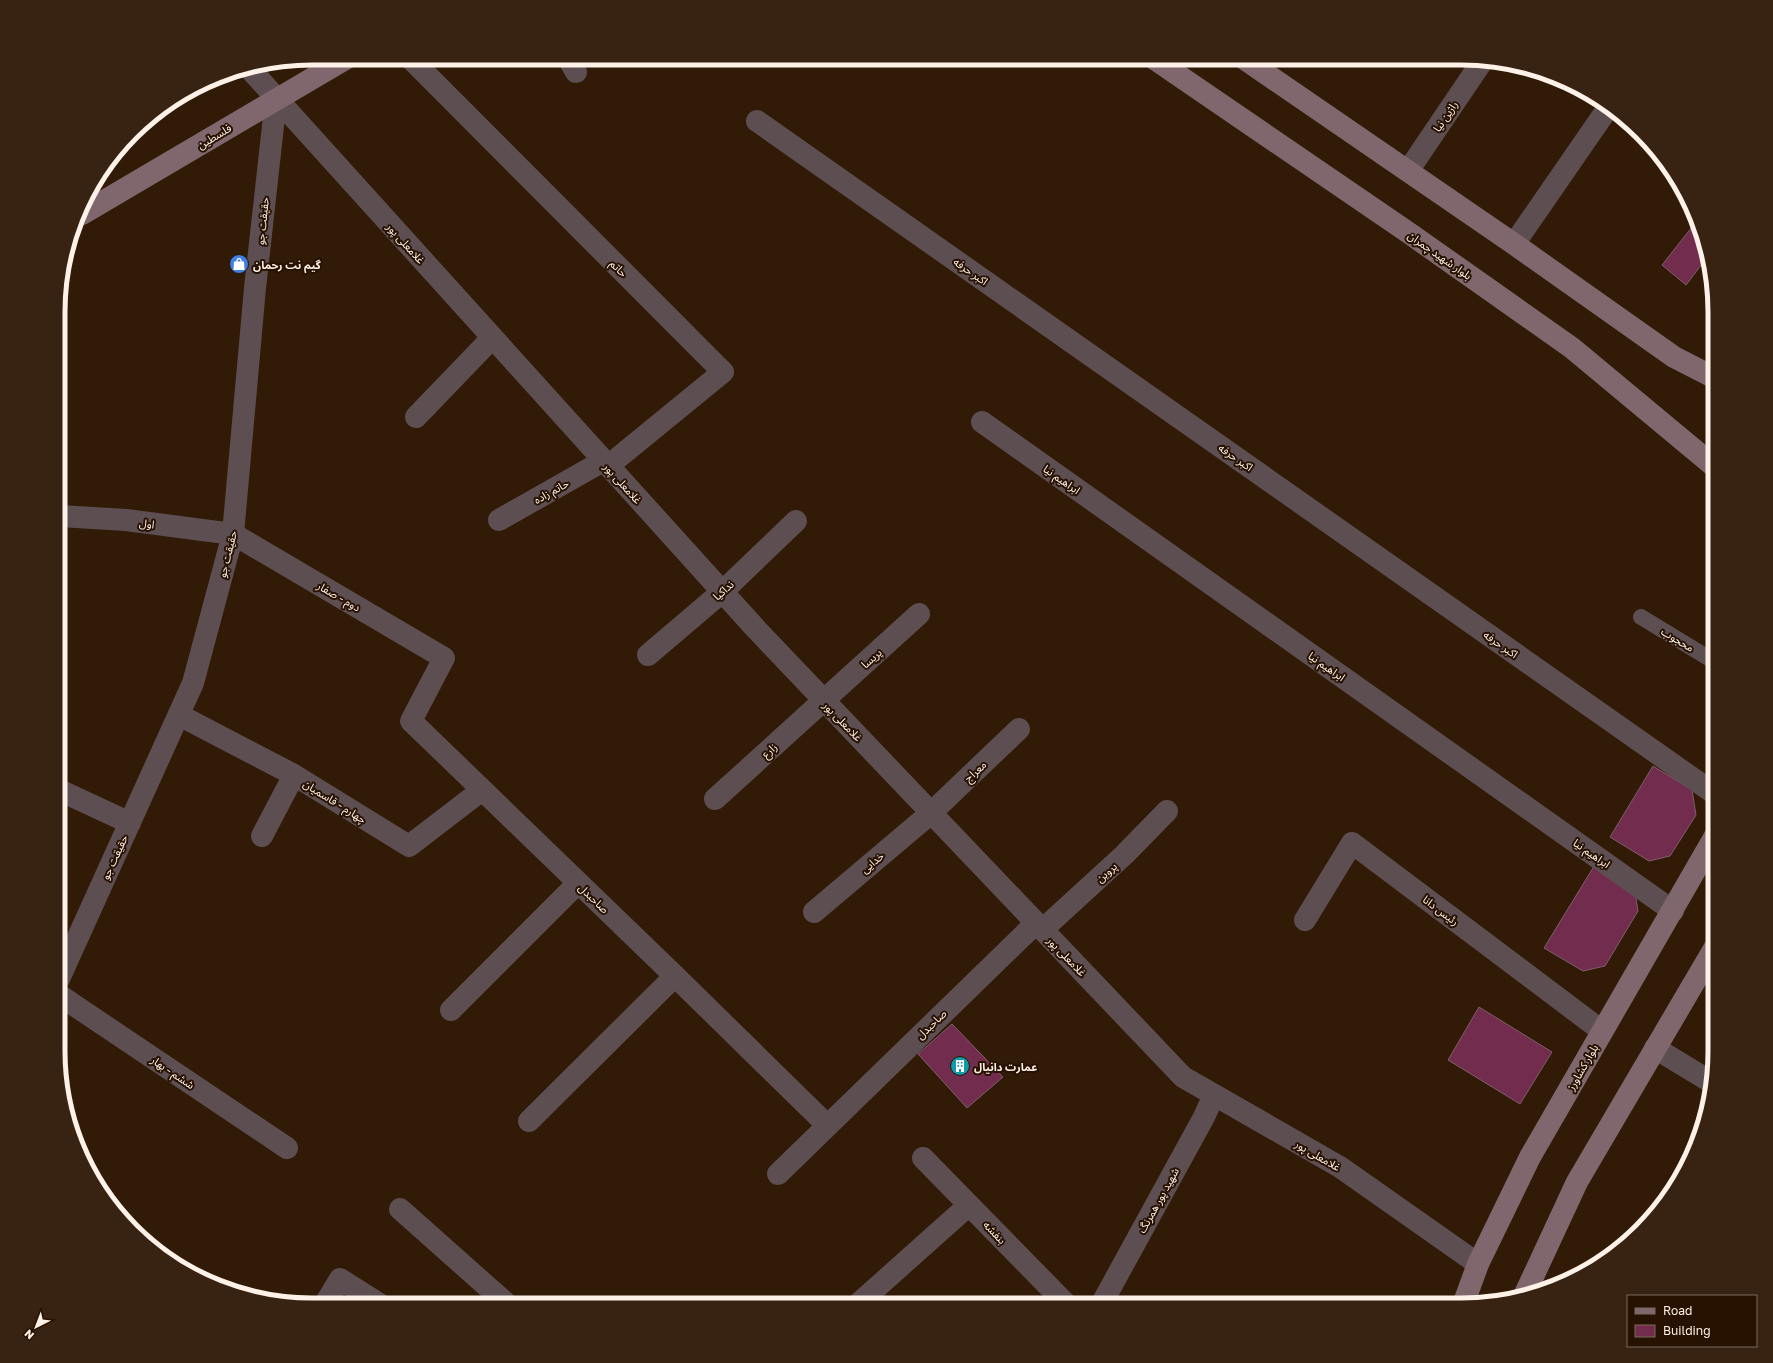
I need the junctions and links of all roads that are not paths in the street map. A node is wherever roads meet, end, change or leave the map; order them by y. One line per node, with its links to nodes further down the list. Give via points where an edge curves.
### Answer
1 (335, 65): 7 (main road, فلسطین)
2 (417, 65): 18 (street, حاتم, via 723,372)
3 (1163, 65): 17 (main road, بلوار شهید چمران, via 1410,233 1572,348)
4 (1252, 65): 10 (main road)
5 (1479, 66): 10 (street, راژین نیا)
6 (252, 72): 7 (street, غلامعلی پور)
7 (276, 100): 11 (main road, فلسطین); 13 (street, غلامعلی پور); 22 (street, حقیقت جو, via 255,288)
8 (1605, 112): 12 (street)
9 (757, 121): 33 (street, اکبر حرفه)
10 (1408, 171): 12 (main road)
11 (86, 211)
12 (1514, 244): 14 (main road, via 1674,357)
13 (492, 338): 15 (street); 18 (street, غلامعلی پور)
14 (1708, 374)
15 (416, 417)
16 (982, 422): 43 (street, ابراهیم نیا)
17 (1708, 461)
18 (606, 464): 20 (street, حاتم زاده); 23 (street, غلامعلی پور)
19 (65, 516): 22 (street, اول, via 126,520)
20 (499, 520)
21 (796, 521): 23 (street, نداکیا)
22 (233, 534): 27 (street, دوم - صفار); 30 (street, حقیقت جو, via 193,683)
23 (722, 592): 26 (street, نداکیا); 29 (street, غلامعلی پور)
24 (919, 614): 29 (street, پریسا)
25 (1641, 617): 28 (lane, محجوب)
26 (648, 655)
27 (444, 658): 34 (street, صاحبدل, via 411,721)
28 (1708, 658)
29 (824, 701): 36 (street, زارع); 38 (street, غلامعلی پور)
30 (178, 715): 32 (street, چهارم - قاسمیان); 39 (street, حقیقت جو)
31 (1020, 729): 38 (street, معراج)
32 (294, 775): 34 (street, چهارم - قاسمیان, via 409,846); 40 (street)
33 (1708, 789)
34 (482, 790): 42 (street, صاحبدل)
35 (65, 793): 39 (street)
36 (715, 799)
37 (1167, 811): 46 (street, پروین, via 1124,855)
38 (931, 813): 44 (street, خدایی); 46 (street, غلامعلی پور)
39 (130, 823): 48 (street, حقیقت جو)
40 (262, 836)
41 (1708, 848): 43 (main road, بلوار کشاورز)
42 (578, 883): 49 (street, صاحبدل); 51 (street)
43 (1672, 910): 52 (main road, بلوار کشاورز)
44 (814, 912)
45 (1305, 920): 52 (street, رئیس دانا, via 1352,843)
46 (1039, 926): 55 (street, غلامعلی پور, via 1183,1077); 57 (street, صاحبدل)
47 (1708, 959): 53 (main road)
48 (65, 966)
49 (675, 976): 56 (street); 57 (street, صاحبدل)
50 (65, 999): 58 (street, ششم - بهار)
51 (451, 1010)
52 (1602, 1031): 63 (main road, بلوار کشاورز, via 1530,1157)
53 (1655, 1048): 54 (street); 64 (main road, via 1577,1182)
54 (1706, 1079)
55 (1214, 1095): 63 (street, غلامعلی پور, via 1340,1167); 70 (street, شهید پور همرنگ, via 1201,1124)
56 (528, 1121)
57 (827, 1125): 60 (street, صاحبدل)
58 (287, 1148)
59 (923, 1158): 61 (street, بنفشه)
60 (778, 1174)
61 (969, 1205): 68 (street); 69 (street, بنفشه)
62 (400, 1209): 67 (street)
63 (1478, 1264): 71 (main road, بلوار کشاورز)
64 (1527, 1289)
65 (329, 1298): 66 (street, via 340,1279)
66 (371, 1298)
67 (500, 1298)
68 (865, 1298)
69 (1060, 1298)
70 (1104, 1298)
71 (1466, 1298)

